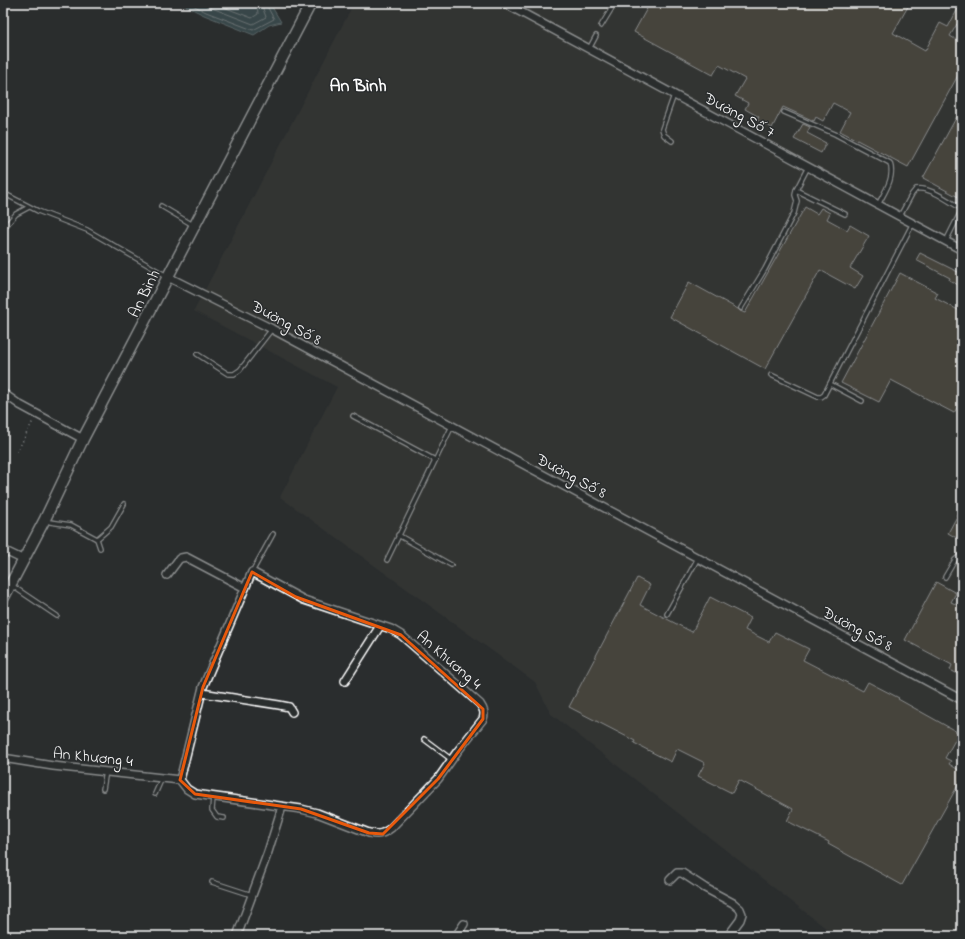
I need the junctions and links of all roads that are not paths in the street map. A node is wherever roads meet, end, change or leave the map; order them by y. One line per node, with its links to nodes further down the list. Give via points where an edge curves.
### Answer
1 (311, 3): 20 (main road, An Bình)
2 (504, 3): 6 (street, Đường Số 7)
3 (615, 3): 4 (lane)
4 (601, 26)
5 (596, 36): 6 (lane)
6 (589, 49): 7 (street, Đường Số 7)
7 (674, 95): 9 (lane, via 662,128 664,135); 10 (street, Đường Số 7)
8 (784, 112): 13 (lane, via 890,162 891,178)
9 (672, 141)
10 (808, 167): 11 (lane); 13 (street, Đường Số 7)
11 (796, 190): 17 (lane); 25 (lane, via 794,213)
12 (3, 193): 15 (lane)
13 (878, 204): 18 (street, Đường Số 7)
14 (161, 206): 20 (lane)
15 (29, 207): 21 (lane, via 16,214); 24 (lane, via 87,230)
16 (962, 208): 18 (lane, via 931,191 916,188); 22 (lane)
17 (845, 214)
18 (900, 216): 19 (street, Đường Số 7)
19 (913, 223): 22 (street, Đường Số 7); 29 (lane)
20 (194, 225): 24 (main road, An Bình)
21 (3, 229)
22 (946, 241): 23 (street, Đường Số 7)
23 (962, 250)
24 (168, 277): 26 (street, Đường Số 8); 34 (main road, An Bình)
25 (741, 308)
26 (272, 329): 27 (lane, via 240,370 234,374 228,374); 33 (street, Đường Số 8)
27 (198, 354)
28 (772, 374): 29 (lane, via 818,397 824,394)
29 (830, 384): 31 (lane)
30 (3, 392): 34 (street, via 20,405)
31 (862, 401)
32 (353, 416): 35 (lane)
33 (452, 426): 35 (lane); 44 (street, Đường Số 8)
34 (83, 439): 37 (main road, An Bình)
35 (435, 460): 39 (lane)
36 (124, 504): 40 (lane, via 111,526)
37 (45, 519): 40 (lane, via 71,525); 45 (main road, An Bình)
38 (273, 534): 48 (lane)
39 (398, 536): 46 (lane); 47 (lane)
40 (97, 539): 41 (lane)
41 (100, 548)
42 (3, 550): 45 (street)
43 (962, 554): 50 (lane, via 955,560)
44 (698, 558): 54 (lane); 59 (street, Đường Số 8)
45 (24, 560): 51 (main road, An Bình)
46 (386, 560)
47 (451, 565)
48 (252, 572): 52 (street); 56 (street, An Khương 4, via 296,597)
49 (167, 575): 52 (street, via 181,558 186,557)
50 (945, 577)
51 (10, 585): 53 (main road, An Bình); 55 (lane)
52 (245, 588): 58 (street)
53 (3, 599)
54 (667, 614)
55 (57, 616)
56 (380, 626): 57 (street); 63 (street, An Khương 4, via 401,635 483,709 483,719)
57 (345, 681)
58 (202, 693): 60 (street, via 290,707); 66 (street)
59 (962, 700)
60 (292, 712)
61 (424, 739): 63 (lane)
62 (3, 758): 64 (street, An Khương 4)
63 (452, 760): 70 (street, An Khương 4, via 438,779 383,834 369,833 317,813)
64 (106, 771): 65 (street, An Khương 4); 67 (lane)
65 (162, 778): 66 (street, An Khương 4); 68 (lane)
66 (180, 780): 69 (street, An Khương 4, via 195,794)
67 (103, 789)
68 (155, 794)
69 (213, 797): 70 (street, An Khương 4); 71 (lane, via 212,810 215,815)
70 (282, 807): 74 (street)
71 (224, 818)
72 (670, 880): 78 (street, via 682,873 740,909 740,920)
73 (212, 882): 74 (lane)
74 (252, 895): 76 (street)
75 (464, 924): 77 (street)
76 (237, 936)
77 (456, 936)
78 (728, 936)

